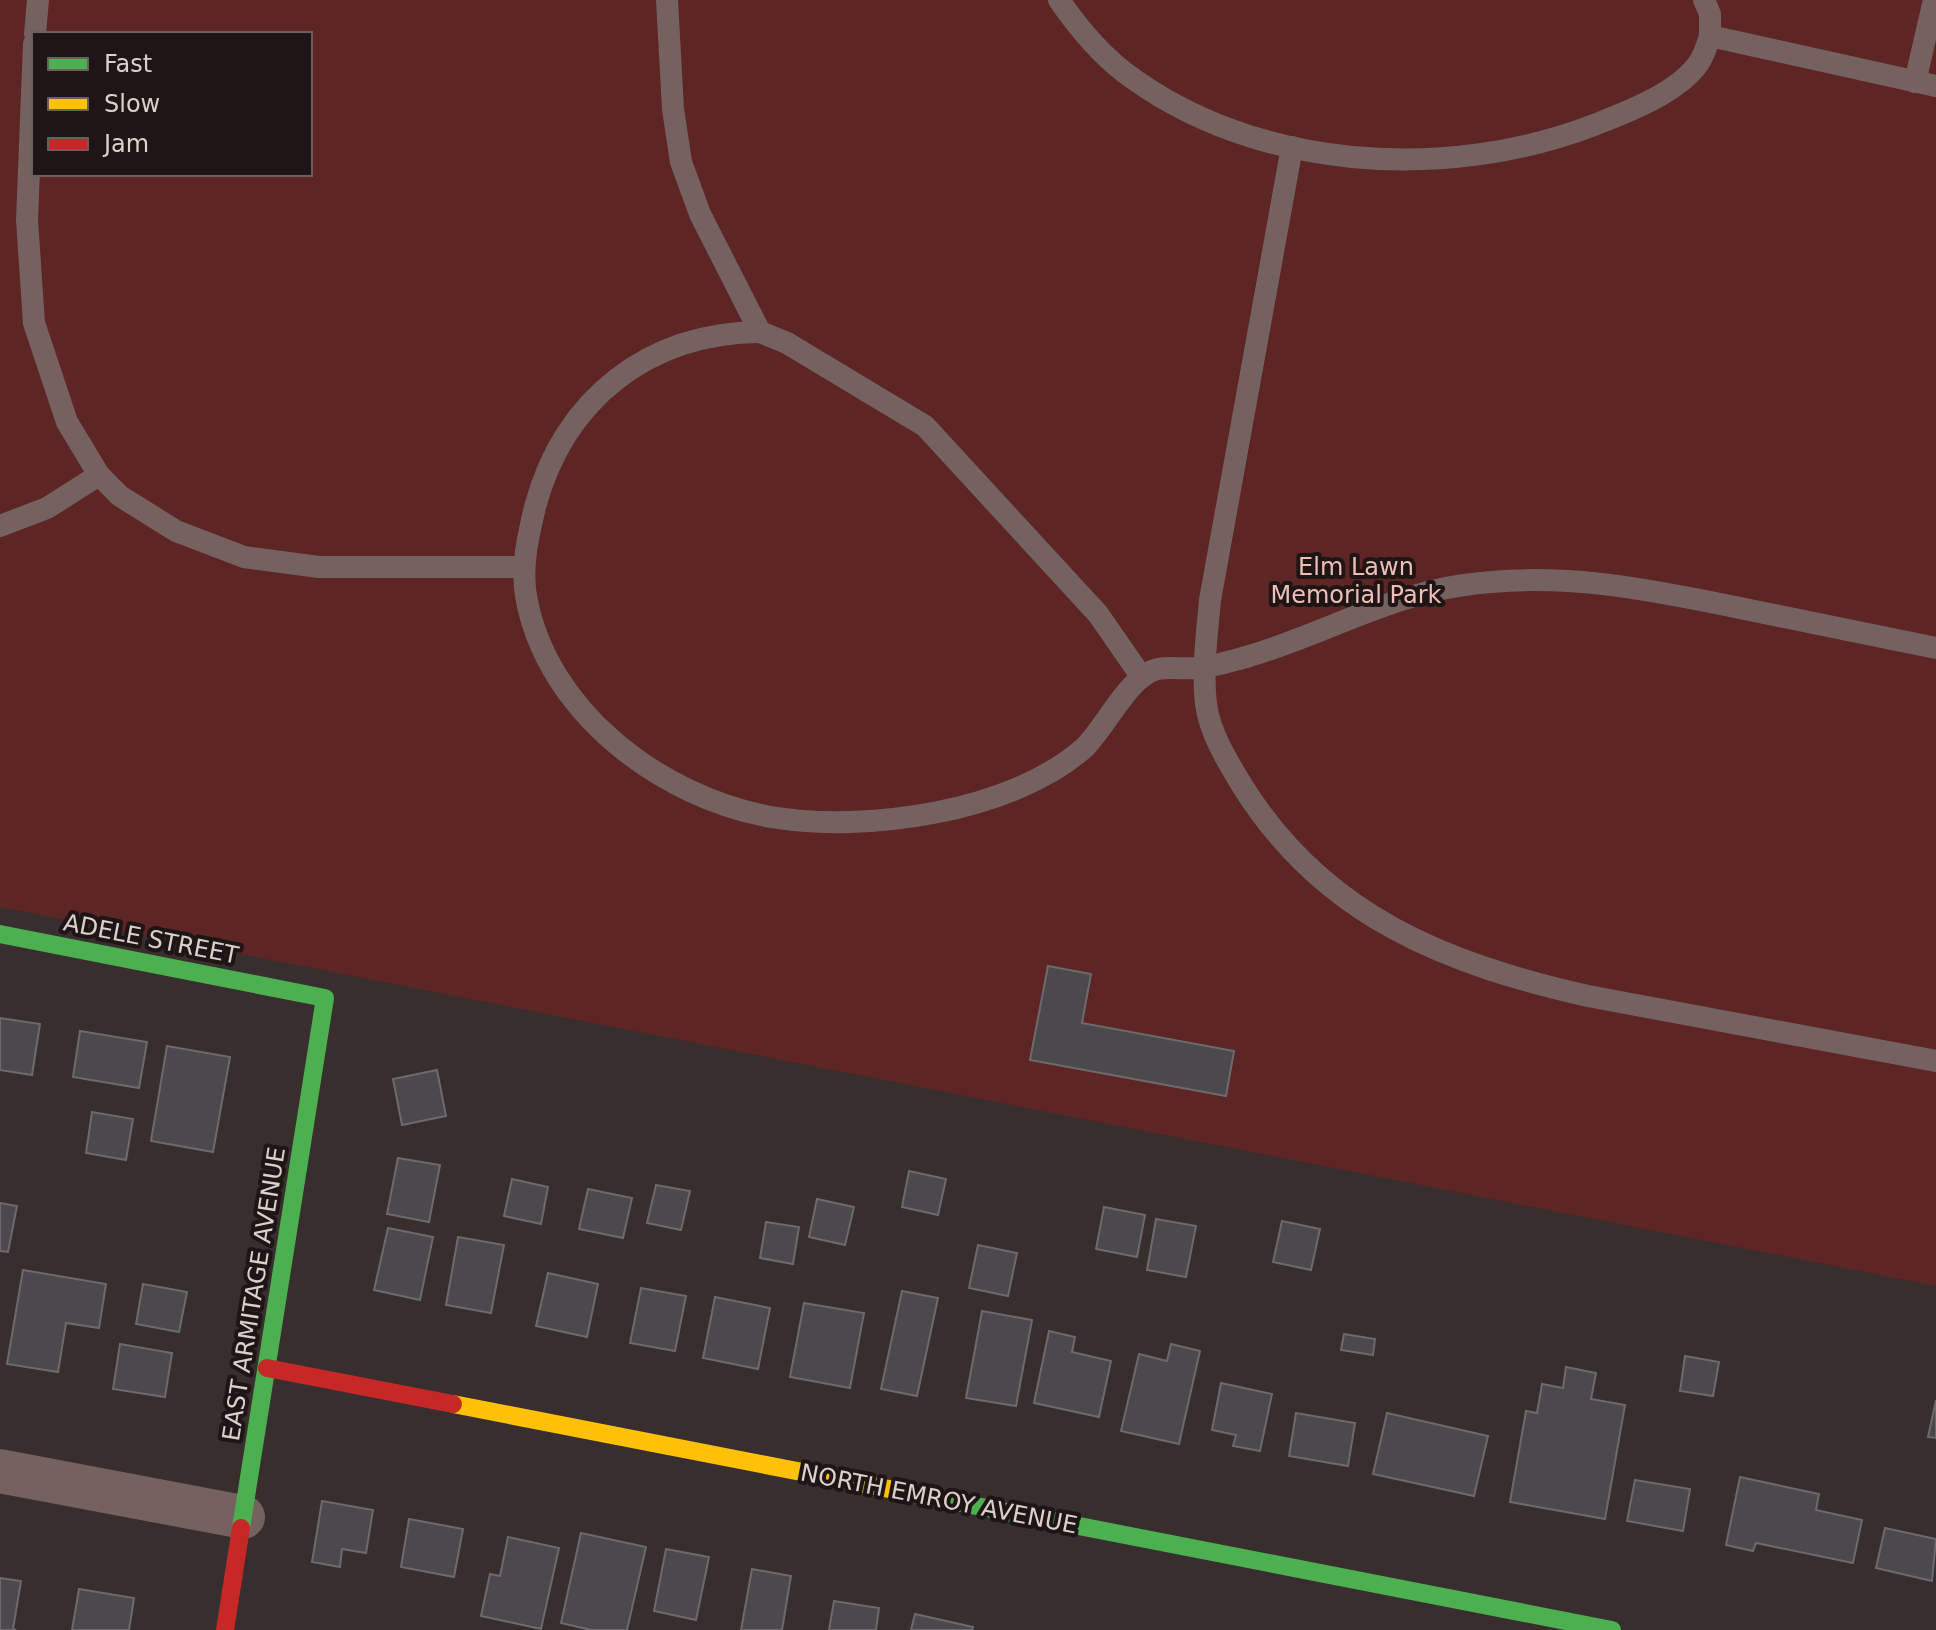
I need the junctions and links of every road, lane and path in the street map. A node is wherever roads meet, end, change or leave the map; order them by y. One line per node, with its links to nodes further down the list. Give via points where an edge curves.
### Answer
1 (38, 0): 6 (lane)
2 (667, 0): 11 (lane, via 681,162 700,214)
3 (1059, 0): 10 (lane, via 1124,72 1192,111)
4 (1704, 0): 7 (lane)
5 (1934, 0): 8 (lane)
6 (35, 32)
7 (1710, 36): 8 (lane); 10 (lane, via 1699,63 1682,80 1616,116 1541,143 1416,160 1338,156)
8 (1925, 84)
9 (32, 94): 12 (lane, via 27,220 34,323 67,422)
10 (1292, 147): 16 (lane, via 1210,600)
11 (760, 332): 14 (lane, via 728,332 690,342 652,357 597,394 561,442 540,489); 17 (lane, via 925,426 1098,614)
12 (99, 475): 13 (lane, via 47,508); 14 (lane, via 120,496 176,531 244,557 319,567)
13 (0, 526)
14 (524, 567): 17 (lane, via 535,629 553,669 609,739 683,786 771,817 879,819 981,803 1023,788 1057,770 1087,745)
15 (1936, 648): 16 (lane, via 1635,586 1548,578 1460,585 1405,597)
16 (1205, 667): 17 (lane, via 1157,669); 20 (lane, via 1214,735 1258,810 1328,884 1396,933 1536,984)
17 (1141, 676)
18 (0, 934): 19 (street, ADELE STREET)
19 (292, 991): 21 (street, EAST ARMITAGE AVENUE, via 325,998)
20 (1936, 1061)
21 (267, 1368): 23 (street, EAST ARMITAGE AVENUE); 25 (street, NORTH EMROY AVENUE)
22 (0, 1471): 23 (street)
23 (243, 1517): 24 (street, EAST ARMITAGE AVENUE)
24 (225, 1630)
25 (1612, 1630)

